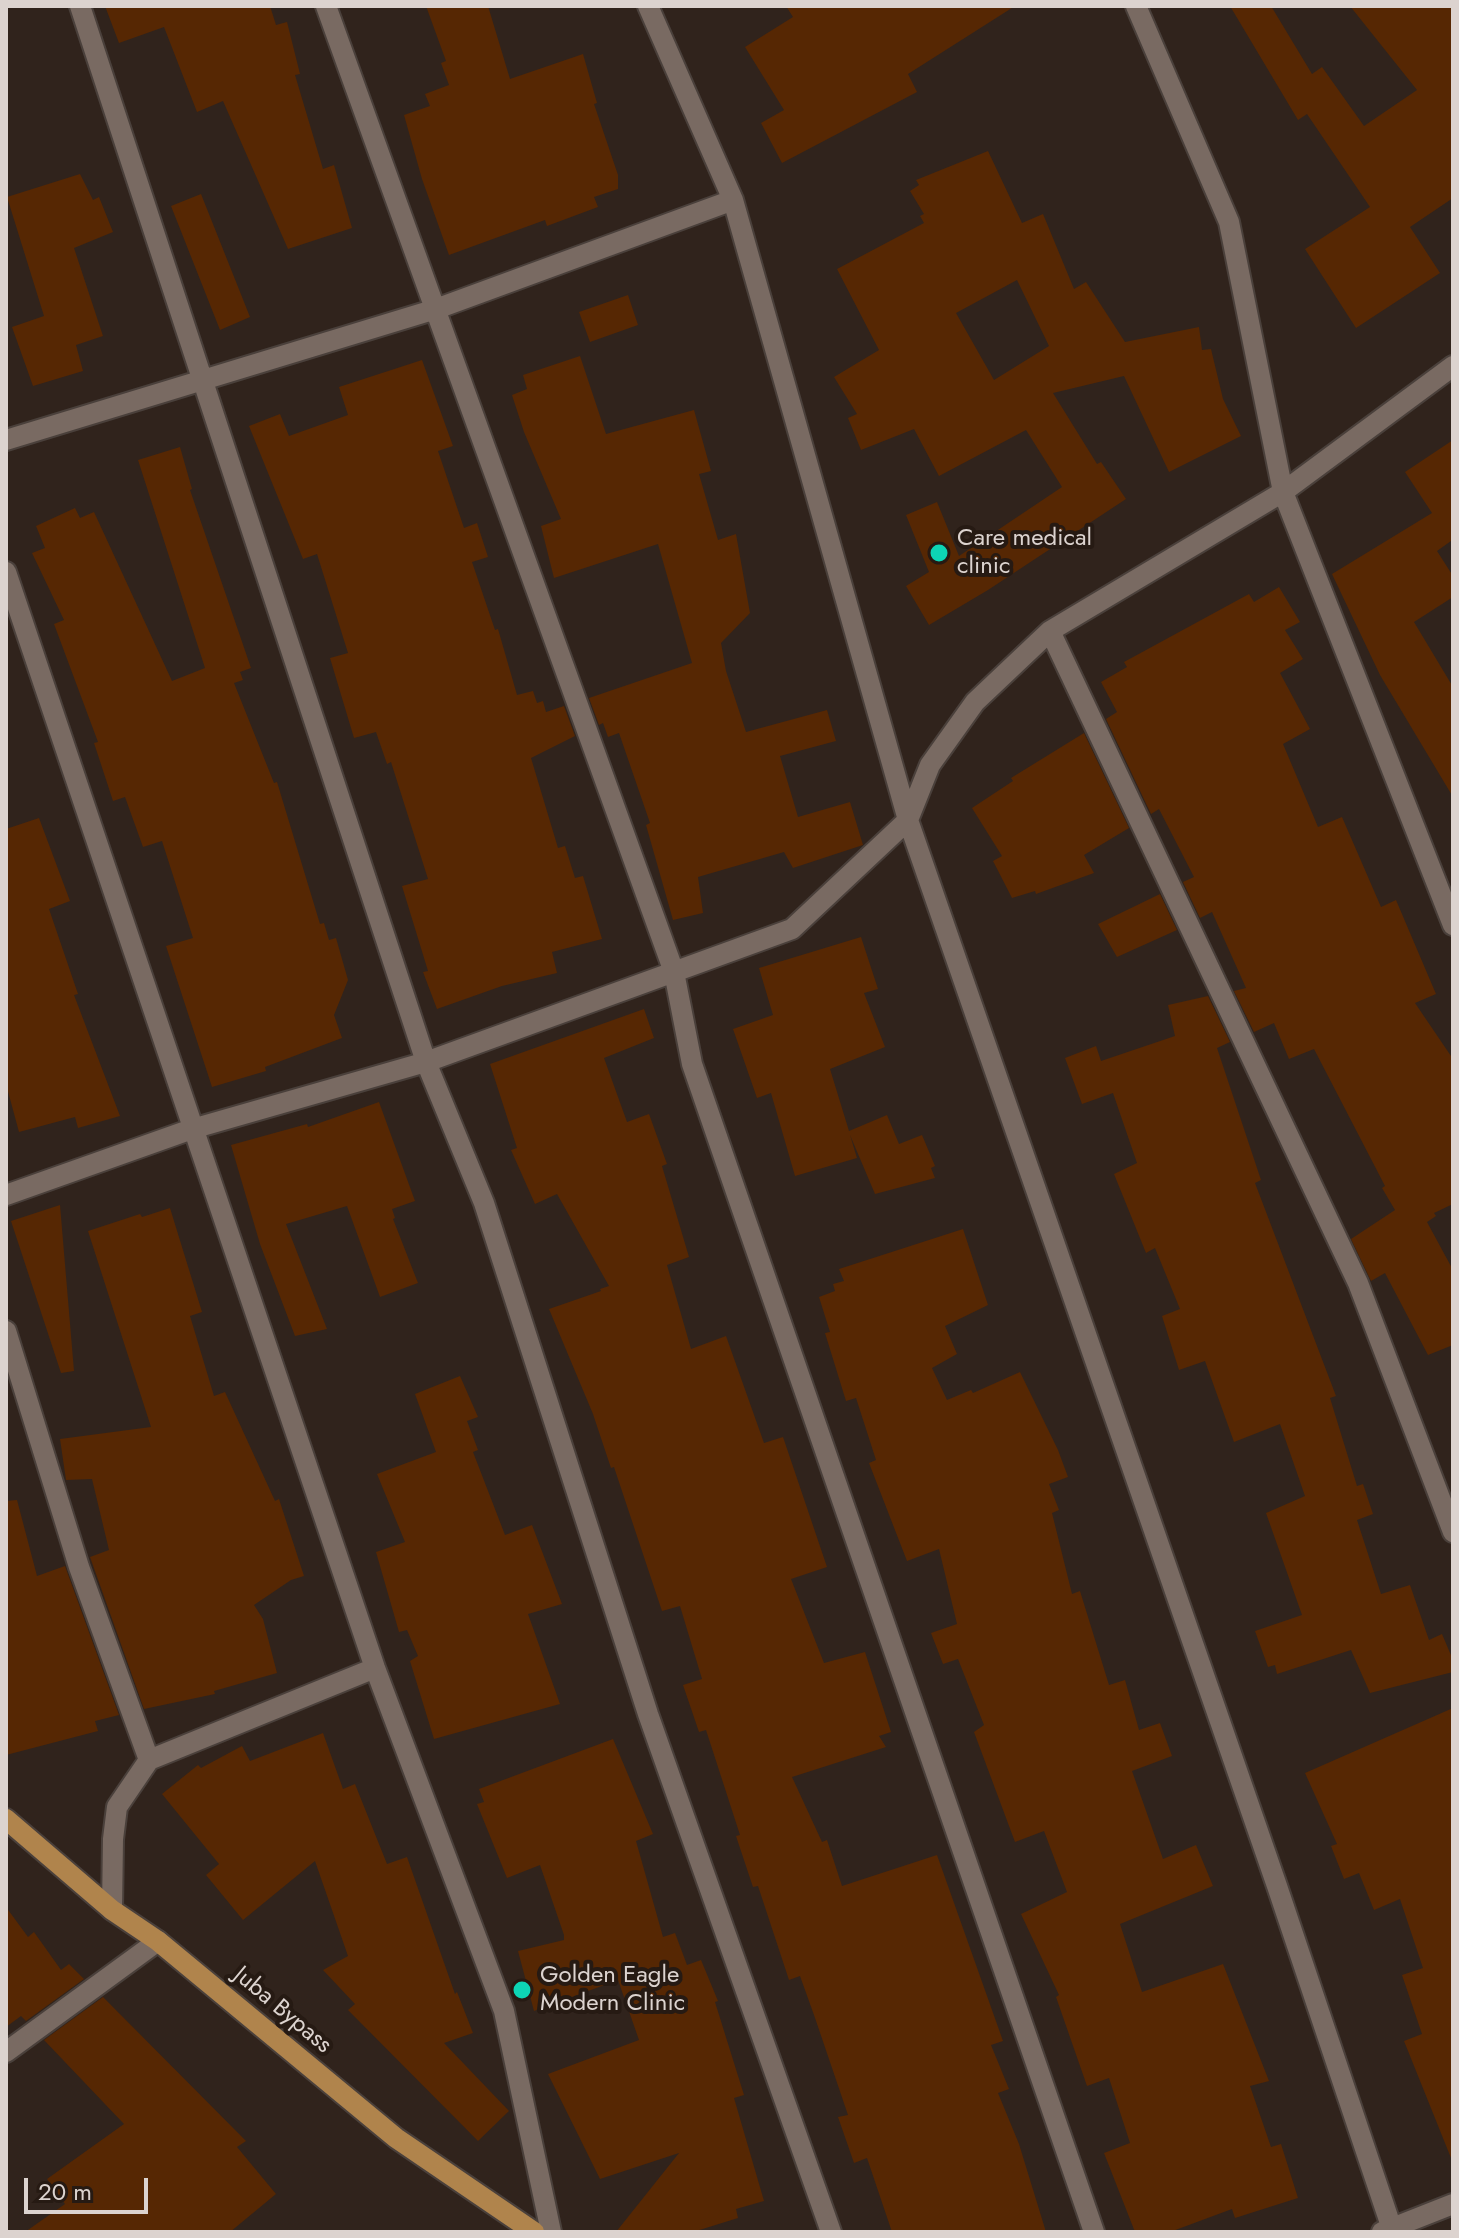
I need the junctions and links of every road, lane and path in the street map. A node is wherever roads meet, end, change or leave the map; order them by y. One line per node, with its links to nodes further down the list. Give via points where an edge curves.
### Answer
1 (80, 6): 8 (street)
2 (326, 6): 6 (street)
3 (648, 6): 5 (street)
4 (1136, 6): 10 (street, via 1229,222)
5 (733, 200): 6 (street); 13 (street)
6 (436, 309): 8 (street); 15 (street)
7 (1452, 368): 10 (street)
8 (202, 381): 9 (street); 16 (street)
9 (6, 440)
10 (1283, 492): 12 (street); 14 (street)
11 (6, 572): 17 (street)
12 (1050, 631): 13 (street, via 975,702 930,765); 20 (street, via 1358,1283)
13 (908, 820): 15 (street, via 792,929); 28 (street, via 1282,1900)
14 (1453, 925)
15 (674, 972): 16 (street); 32 (street, via 692,1064)
16 (426, 1062): 17 (street); 31 (street, via 484,1203 648,1714)
17 (192, 1129): 18 (street); 21 (street)
18 (6, 1195)
19 (6, 1331): 22 (street, via 79,1567)
20 (1453, 1532)
21 (375, 1668): 22 (street); 30 (street, via 504,2011)
22 (149, 1760): 24 (street, via 117,1807)
23 (6, 1819): 24 (main road, Juba Bypass)
24 (112, 1910): 25 (main road, Juba Bypass)
25 (158, 1941): 26 (street); 29 (main road, Juba Bypass, via 396,2138)
26 (6, 2052)
27 (1453, 2204): 28 (street)
28 (1389, 2231)
29 (534, 2232)
30 (551, 2232)
31 (831, 2232)
32 (1094, 2232)

